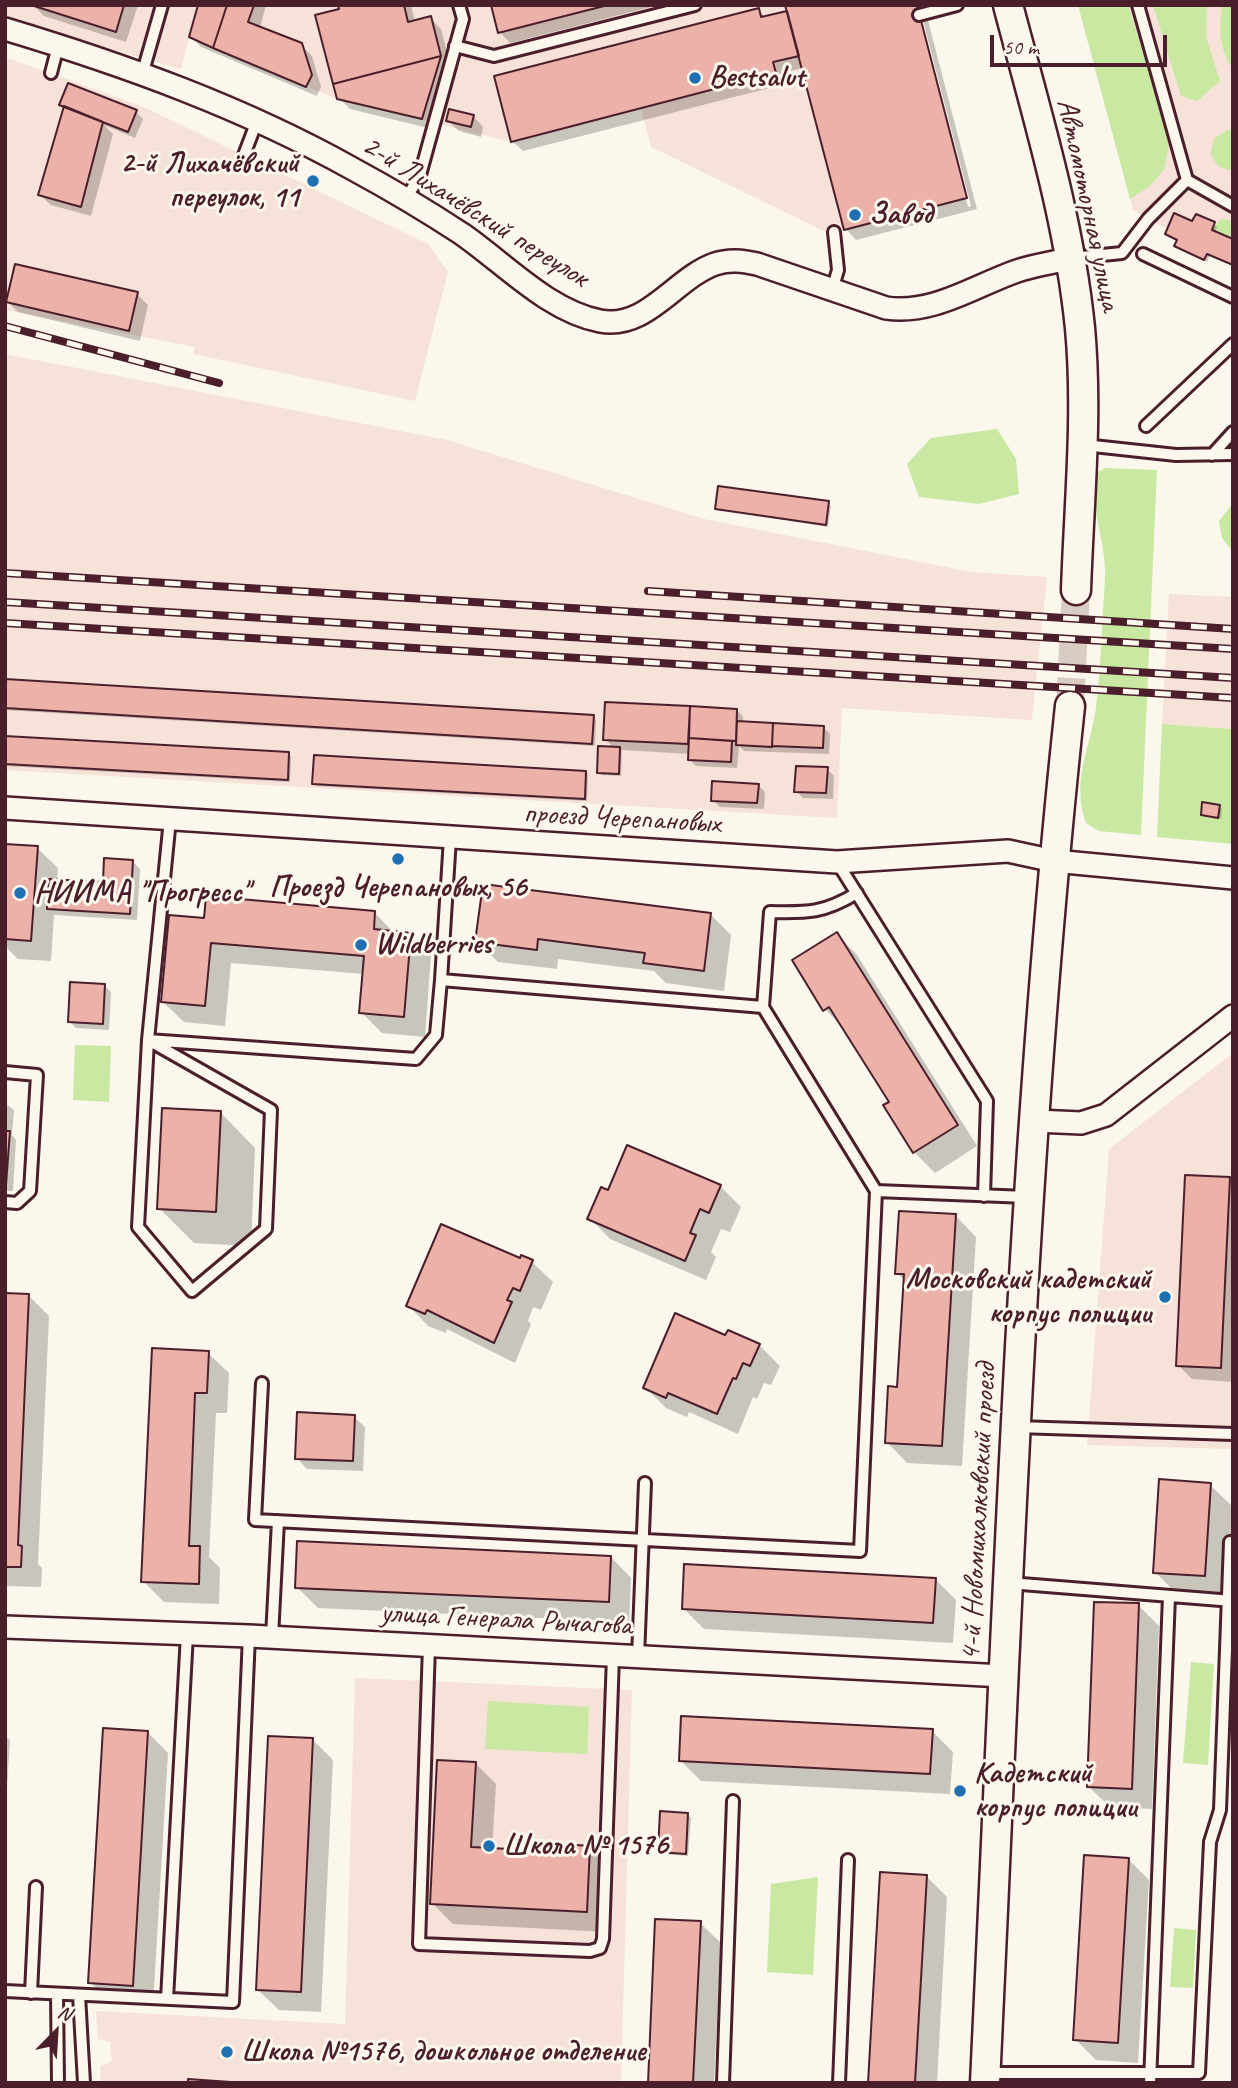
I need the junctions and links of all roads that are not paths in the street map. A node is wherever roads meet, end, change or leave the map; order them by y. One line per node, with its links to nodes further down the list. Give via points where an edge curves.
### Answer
1 (162, 5): 12 (lane)
2 (459, 5): 10 (lane, via 463,19)
3 (695, 5): 10 (lane, via 494,56)
4 (957, 5): 7 (lane)
5 (1008, 5): 20 (street, Автомоторная улица)
6 (1138, 5): 15 (lane)
7 (919, 15)
8 (5, 29): 9 (street, 2-й Лихачёвский переулок)
9 (58, 46): 11 (lane); 12 (street, 2-й Лихачёвский переулок)
10 (455, 46): 16 (lane, via 420,175)
11 (51, 74)
12 (142, 75): 13 (street, 2-й Лихачёвский переулок)
13 (257, 121): 14 (lane); 16 (street, 2-й Лихачёвский переулок)
14 (244, 155)
15 (1187, 180): 17 (lane); 20 (lane, via 1122,253)
16 (405, 199): 21 (street, 2-й Лихачёвский переулок, via 462,234 556,303 602,321 620,322 641,314 714,264 736,260)
17 (1233, 206)
18 (834, 232): 21 (lane, via 838,270)
19 (1143, 254): 22 (lane)
20 (1071, 258): 21 (street, 2-й Лихачёвский переулок, via 1017,271 923,308 904,310); 26 (street, Автомоторная улица, via 1080,330)
21 (832, 290)
22 (1233, 297)
23 (1233, 344): 24 (lane)
24 (1146, 426)
25 (1233, 432): 28 (lane)
26 (1081, 445): 28 (lane, via 1176,456); 29 (street, Автомоторная улица)
27 (1233, 454): 28 (lane)
28 (1212, 455)
29 (1076, 590)
30 (1070, 706): 34 (street)
31 (5, 807): 32 (street, проезд Черепановых)
32 (170, 819): 33 (street, проезд Черепановых); 41 (lane)
33 (450, 838): 35 (street, проезд Черепановых); 38 (lane)
34 (1054, 861): 35 (street, проезд Черепановых, via 979,850); 36 (street, проезд Черепановых); 43 (street, 4-й Новомихалковский проезд)
35 (837, 862): 37 (lane)
36 (1233, 878)
37 (857, 893): 39 (lane, via 821,911 770,912); 45 (lane, via 987,1101)
38 (441, 980): 39 (lane); 41 (lane, via 436,1035 416,1059)
39 (763, 1007): 44 (lane)
40 (1233, 1016): 43 (street, via 1106,1115 1082,1123)
41 (148, 1040): 41 (lane, via 138,1227 192,1291 266,1229 271,1110)
42 (5, 1072): 47 (lane, via 37,1075 30,1191 17,1203)
43 (1036, 1121): 46 (street, 4-й Новомихалковский проезд)
44 (876, 1191): 45 (lane); 53 (lane, via 860,1551)
45 (984, 1196): 46 (lane)
46 (1031, 1197): 49 (street, 4-й Новомихалковский проезд)
47 (5, 1202)
48 (262, 1383): 52 (lane, via 255,1520)
49 (1017, 1427): 50 (lane); 55 (street, 4-й Новомихалковский проезд)
50 (1233, 1434)
51 (645, 1483): 53 (lane)
52 (278, 1521): 53 (lane); 61 (lane)
53 (642, 1539): 64 (lane)
54 (1230, 1542): 57 (lane)
55 (1008, 1583): 56 (lane); 65 (street, 4-й Новомихалковский проезд)
56 (1169, 1596): 57 (lane); 75 (lane)
57 (1230, 1601): 75 (lane, via 1220,1810 1210,1842 1199,2073)
58 (5, 1627): 59 (street, улица Генерала Рычагова)
59 (187, 1633): 60 (street, улица Генерала Рычагова); 73 (lane)
60 (249, 1636): 61 (street, улица Генерала Рычагова); 73 (lane, via 233,2002)
61 (272, 1637): 62 (street, улица Генерала Рычагова)
62 (429, 1646): 63 (street, улица Генерала Рычагова); 63 (lane, via 419,1944 600,1948)
63 (613, 1656): 64 (street, улица Генерала Рычагова)
64 (638, 1657): 65 (street, улица Генерала Рычагова)
65 (1003, 1676): 74 (street, 4-й Новомихалковский проезд)
66 (733, 1801): 78 (lane)
67 (848, 1860): 79 (lane)
68 (36, 1887): 70 (lane)
69 (5, 1992): 70 (lane)
70 (31, 1993): 71 (lane)
71 (57, 1994): 72 (lane); 76 (lane)
72 (79, 1995): 73 (lane); 77 (lane)
73 (167, 1999)
74 (985, 2078): 75 (lane)
75 (1150, 2078)
76 (58, 2083)
77 (84, 2083)
78 (723, 2083)
79 (839, 2083)

